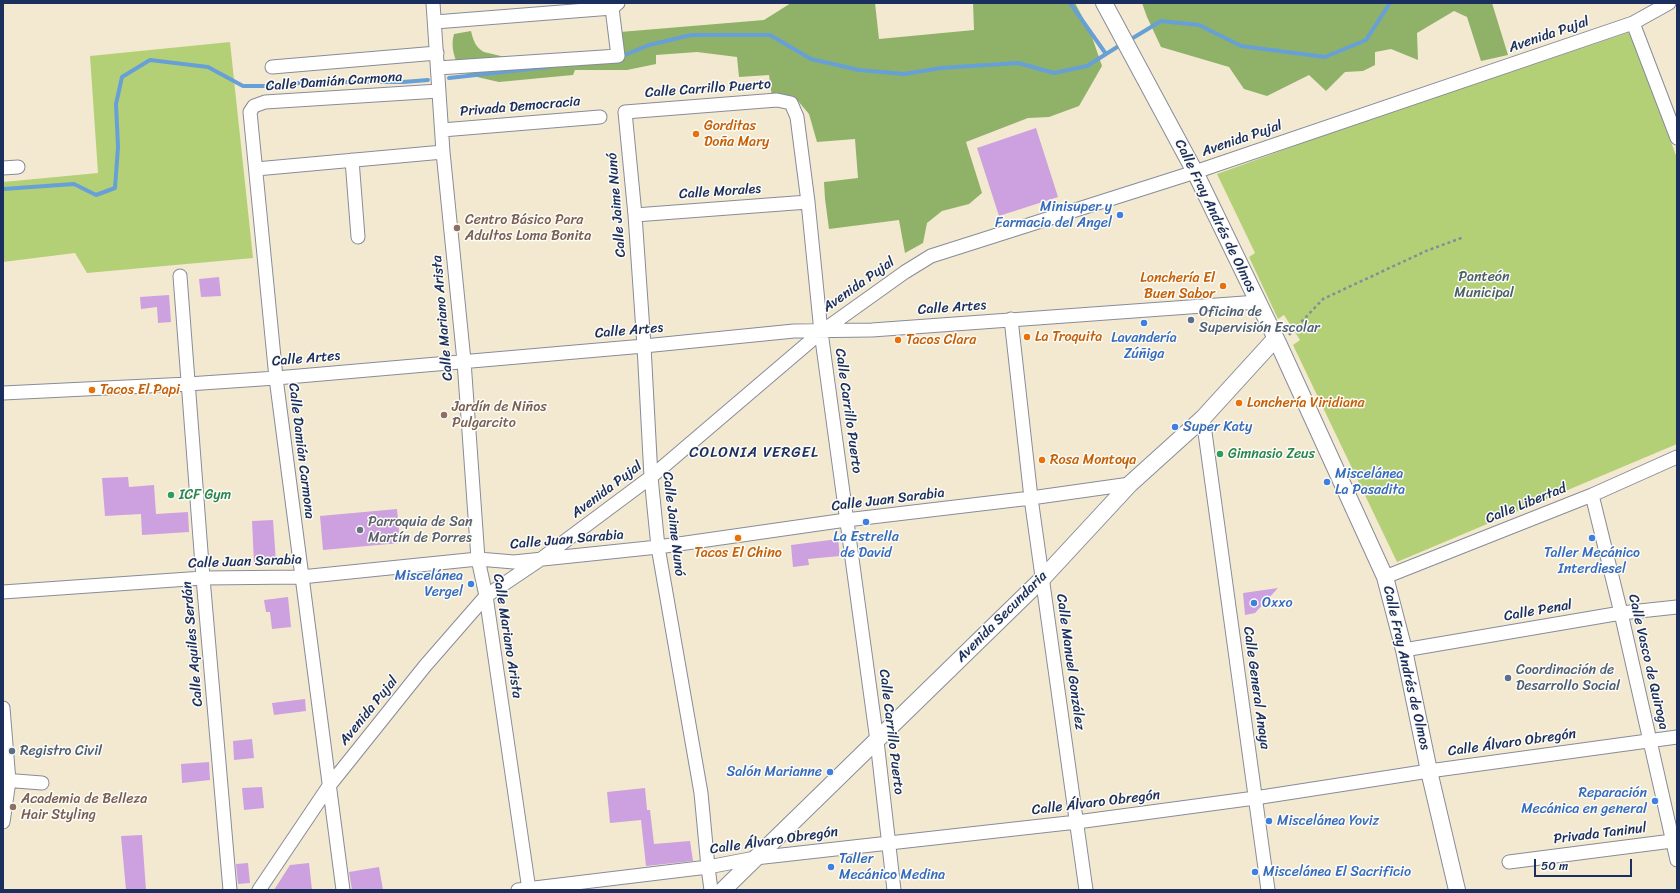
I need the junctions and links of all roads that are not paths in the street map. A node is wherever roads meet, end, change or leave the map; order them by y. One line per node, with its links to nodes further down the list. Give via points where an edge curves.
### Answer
1 (433, 3): 5 (street, Calle Mariano Arista)
2 (1669, 3): 6 (street, Avenida Pujal)
3 (1104, 4): 20 (street, Calle Fray Andrés de Olmos)
4 (615, 5): 5 (street); 9 (street, via 618,56)
5 (435, 22): 7 (street, Calle Mariano Arista)
6 (1633, 23): 14 (street); 20 (street, Avenida Pujal)
7 (437, 53): 8 (street); 9 (street, Calle Mariano Arista)
8 (272, 67)
9 (438, 68): 10 (street, Calle Mariano Arista)
10 (439, 91): 13 (street, Calle Mariano Arista); 19 (street, Calle Damián Carmona, via 265,102 254,106 250,112)
11 (624, 112): 21 (street, Calle Carrillo Puerto, via 777,100 791,103 797,116); 22 (street, Calle Jaime Nunó)
12 (600, 117): 13 (street, Privada Democracia)
13 (442, 130): 15 (street, Calle Mariano Arista)
14 (1677, 138)
15 (443, 152): 16 (street); 30 (street, Calle Mariano Arista)
16 (352, 160): 19 (street); 23 (street)
17 (18, 167): 18 (street)
18 (3, 168)
19 (256, 169): 31 (street, Calle Damián Carmona)
20 (1195, 172): 25 (street, Calle Fray Andrés de Olmos); 27 (street, Avenida Pujal, via 931,256)
21 (808, 202): 22 (street, Calle Morales); 27 (street, Calle Carrillo Puerto)
22 (635, 215): 29 (street, Calle Jaime Nunó)
23 (358, 237)
24 (180, 276): 32 (street, Calle Aquiles Serdán)
25 (1258, 302): 26 (street, Calle Artes); 28 (street, Calle Fray Andrés de Olmos)
26 (1010, 319): 27 (street, Calle Artes); 39 (street, Calle Manuel González)
27 (821, 332): 29 (street, Calle Artes, via 794,331); 36 (street, Avenida Pujal); 40 (street, Calle Carrillo Puerto)
28 (1277, 342): 34 (street, Avenida Secundaria); 45 (street, Calle Fray Andrés de Olmos)
29 (644, 346): 30 (street, Calle Artes); 36 (street, Calle Jaime Nunó)
30 (464, 361): 31 (street, Calle Artes); 42 (street, Calle Mariano Arista)
31 (276, 378): 32 (street, Calle Artes); 44 (street, Calle Damián Carmona)
32 (188, 384): 33 (street, Calle Artes); 46 (street, Calle Aquiles Serdán)
33 (3, 393)
34 (1203, 418): 37 (street, Avenida Secundaria); 61 (street, Calle General Anaya)
35 (1677, 457): 38 (street, Calle Libertad)
36 (651, 477): 41 (street, Calle Jaime Nunó); 43 (street, Avenida Pujal)
37 (1130, 484): 39 (street, Calle Juan Sarabia); 47 (street, Avenida Secundaria)
38 (1592, 495): 45 (street, Calle Libertad); 51 (street, Calle Vasco de Quiroga)
39 (1031, 498): 40 (street, Calle Juan Sarabia); 47 (street, Calle Manuel González)
40 (846, 520): 41 (street, Calle Juan Sarabia); 56 (street, Calle Carrillo Puerto)
41 (658, 547): 43 (street, Calle Juan Sarabia); 69 (street, Calle Jaime Nunó, via 701,793)
42 (478, 559): 43 (street, Calle Juan Sarabia, via 514,562); 44 (street, Calle Juan Sarabia); 49 (street, Calle Mariano Arista)
43 (541, 559): 49 (street, Avenida Pujal)
44 (301, 576): 46 (street, Calle Juan Sarabia); 60 (street, Calle Damián Carmona)
45 (1385, 577): 52 (street, Calle Fray Andrés de Olmos)
46 (203, 578): 48 (street, Calle Juan Sarabia); 70 (street, Calle Aquiles Serdán)
47 (1042, 579): 56 (street, Avenida Secundaria); 63 (street, Calle Manuel González)
48 (3, 592)
49 (486, 596): 60 (street, Avenida Pujal, via 425,666); 73 (street, Calle Mariano Arista)
50 (1677, 607): 51 (street, Calle Penal)
51 (1621, 613): 52 (street, Calle Penal); 55 (street, Calle Vasco de Quiroga)
52 (1404, 650): 57 (street, Calle Fray Andrés de Olmos)
53 (3, 708): 58 (street)
54 (1677, 737): 55 (street, Calle Álvaro Obregón)
55 (1650, 740): 57 (street, Calle Álvaro Obregón); 64 (street, Calle Vasco de Quiroga)
56 (876, 741): 65 (street, Calle Carrillo Puerto); 66 (street, Avenida Secundaria)
57 (1429, 771): 61 (street, Calle Álvaro Obregón); 79 (street, Calle Fray Andrés de Olmos)
58 (6, 780): 59 (street); 62 (street)
59 (42, 783)
60 (329, 786): 71 (street, Avenida Pujal); 72 (street, Calle Damián Carmona)
61 (1255, 798): 63 (street, Calle Álvaro Obregón); 78 (street, Calle General Anaya)
62 (3, 822)
63 (1077, 822): 65 (street, Calle Álvaro Obregón); 77 (street, Calle Manuel González)
64 (1672, 841): 67 (street, Calle Vasco de Quiroga); 68 (street, Privada Taninul)
65 (888, 842): 66 (street, Calle Álvaro Obregón); 76 (street, Calle Carrillo Puerto)
66 (755, 858): 69 (street, Calle Álvaro Obregón); 75 (street, Avenida Secundaria)
67 (1677, 860)
68 (1509, 862)
69 (708, 867): 73 (street, Calle Álvaro Obregón); 74 (street, Calle Jaime Nunó)
70 (230, 890)
71 (259, 890)
72 (343, 890)
73 (525, 890)
74 (712, 890)
75 (723, 890)
76 (894, 890)
77 (1086, 890)
78 (1268, 890)
79 (1457, 890)

